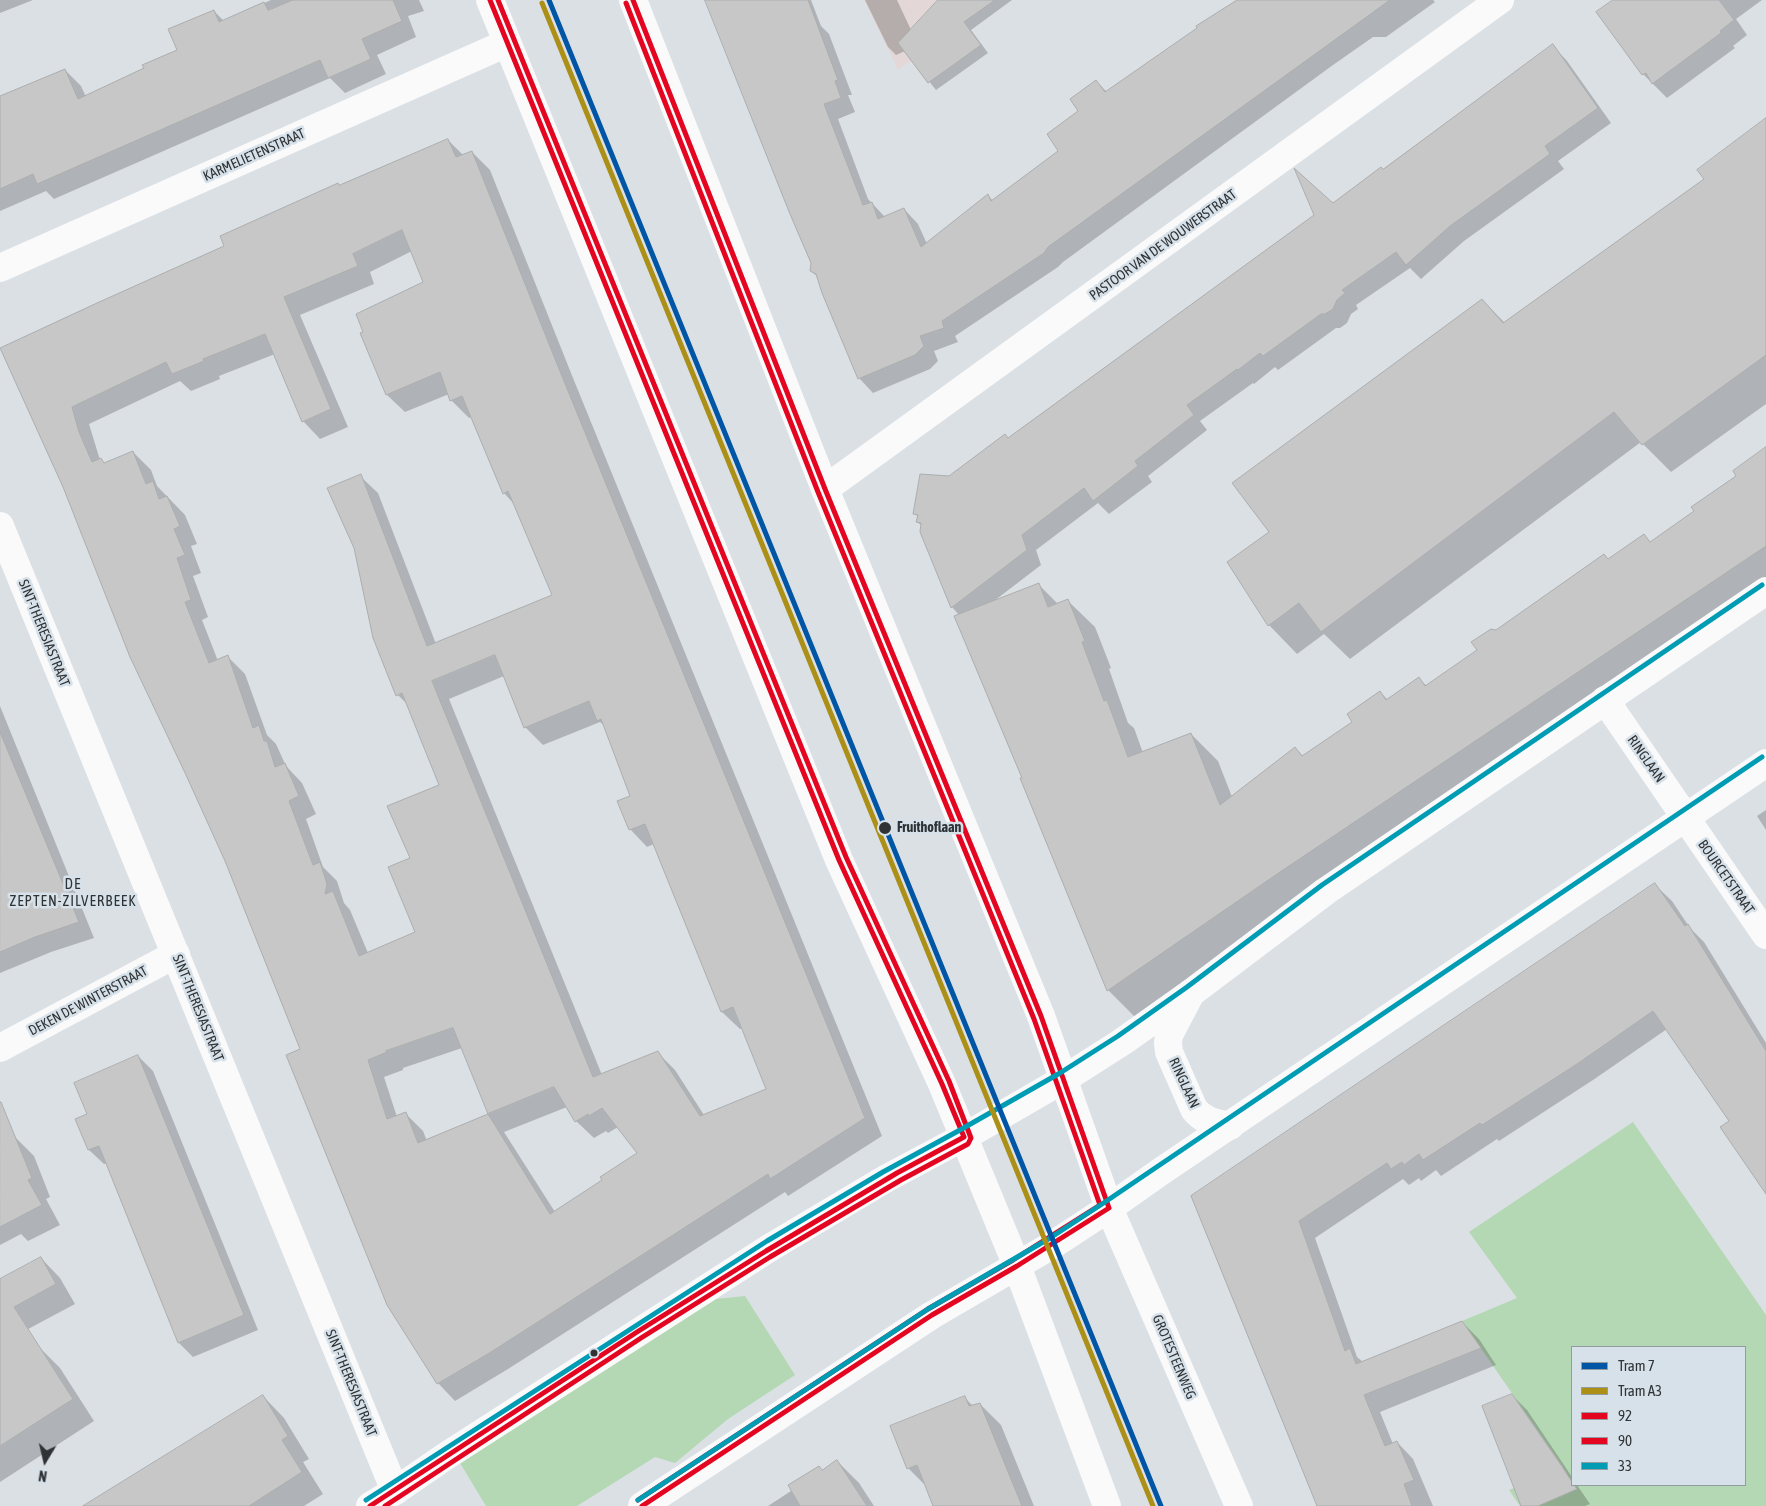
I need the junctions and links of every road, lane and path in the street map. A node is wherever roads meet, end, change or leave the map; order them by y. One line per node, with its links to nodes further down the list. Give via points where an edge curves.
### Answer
1 (490, 0): 4 (street)
2 (633, 0): 6 (street)
3 (1500, 0): 6 (street, PASTOOR VAN DE WOUWERSTRAAT)
4 (507, 43): 5 (street, KARMELIETENSTRAAT); 18 (street, via 839,860)
5 (0, 268)
6 (825, 490): 16 (street, via 1034,997)
7 (0, 526): 13 (street, SINT-THERESIASTRAAT)
8 (1766, 591): 9 (street, RINGLAAN)
9 (1605, 700): 11 (street, RINGLAAN); 14 (street, RINGLAAN, via 1326,891)
10 (1766, 763): 11 (street)
11 (1686, 817): 12 (street, BOURCETSTRAAT); 17 (street)
12 (1766, 935)
13 (176, 954): 15 (street, DEKEN DE WINTERSTRAAT); 21 (street, SINT-THERESIASTRAAT)
14 (1191, 993): 16 (street, RINGLAAN); 17 (street, RINGLAAN, via 1169,1035 1169,1052 1198,1114 1209,1122)
15 (0, 1048)
16 (1064, 1079): 18 (street, RINGLAAN); 19 (street, GROTESTEENWEG)
17 (1230, 1126): 19 (street)
18 (964, 1137): 20 (street); 21 (street, via 887,1178 771,1247)
19 (1109, 1208): 20 (street); 25 (street, GROTESTEENWEG)
20 (1017, 1266): 23 (street, via 932,1315); 24 (street)
21 (396, 1491): 22 (street)
22 (370, 1506)
23 (642, 1506)
24 (1107, 1506)
25 (1238, 1506)

